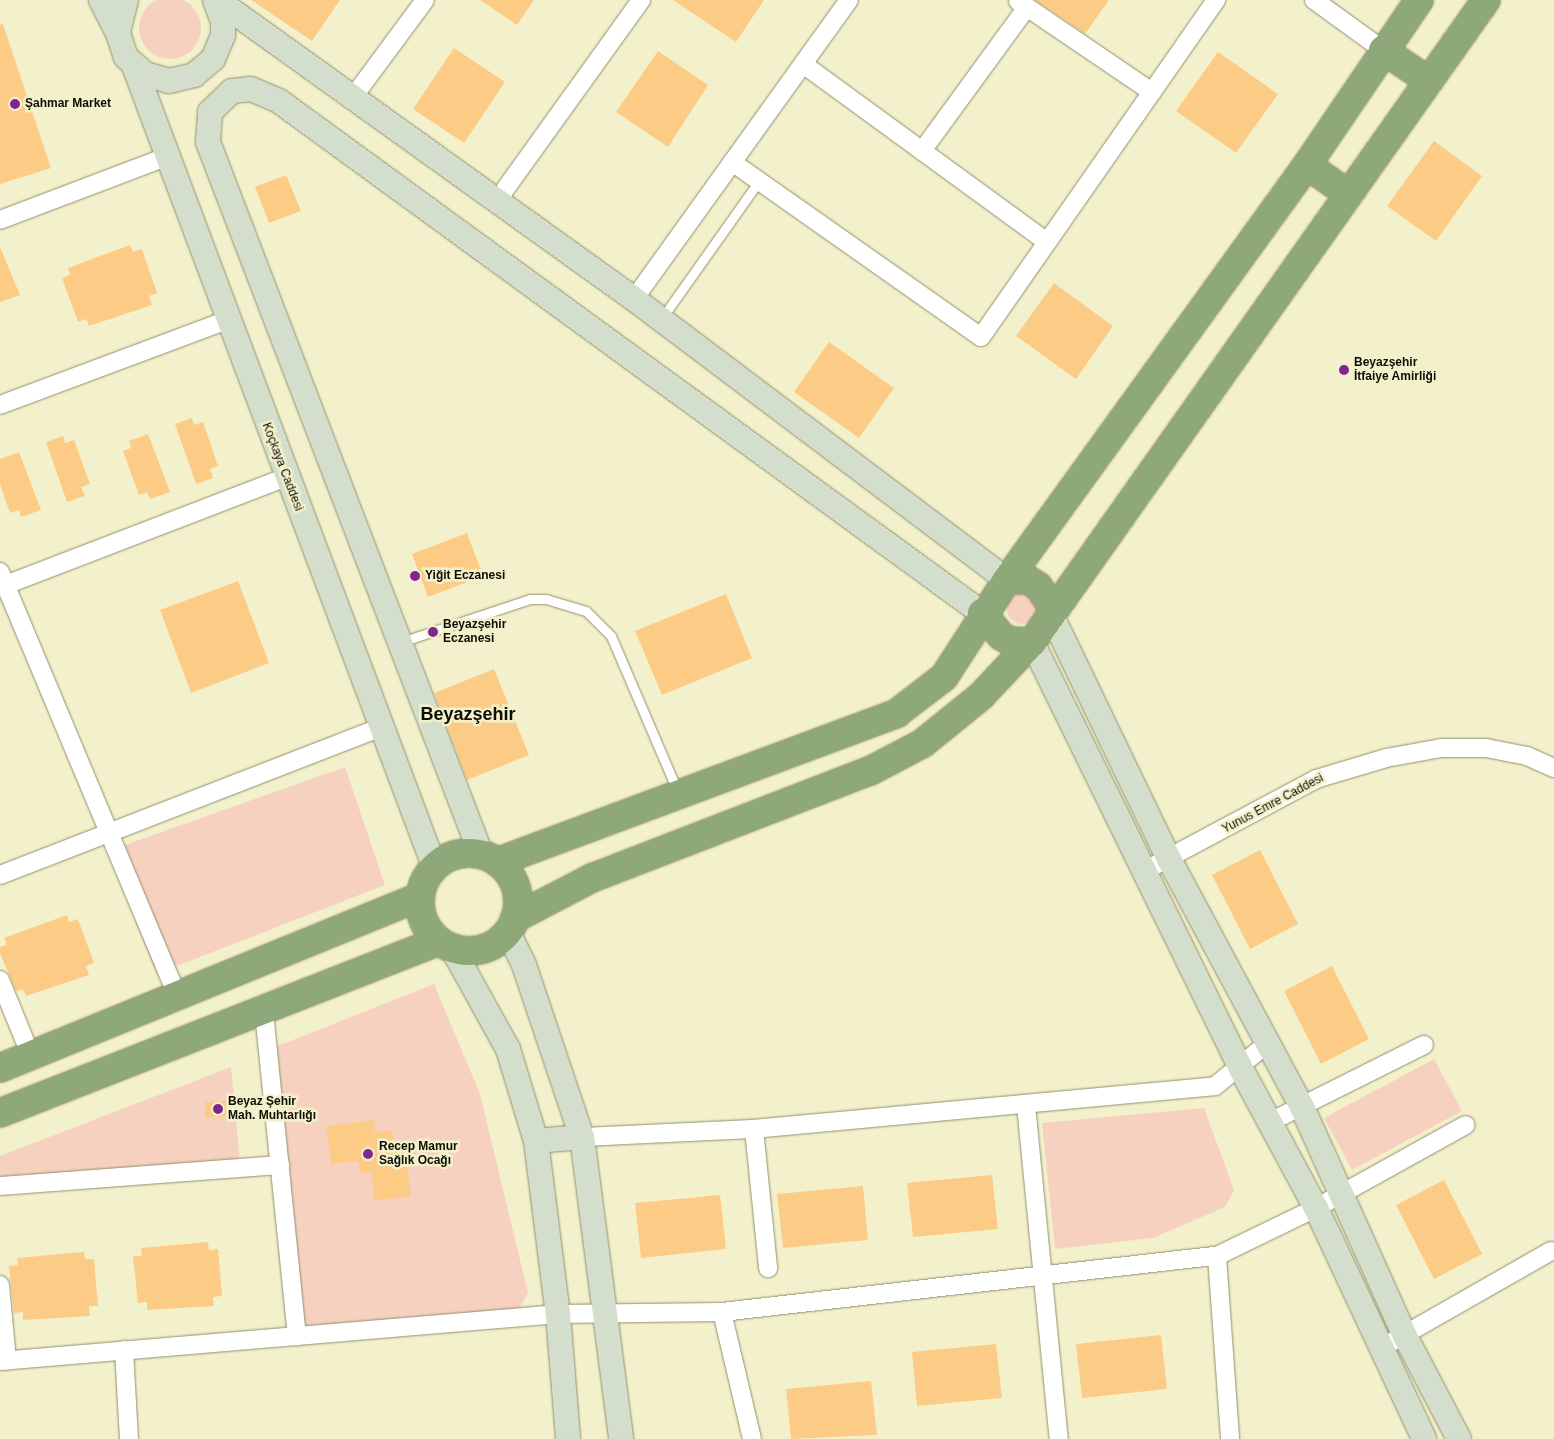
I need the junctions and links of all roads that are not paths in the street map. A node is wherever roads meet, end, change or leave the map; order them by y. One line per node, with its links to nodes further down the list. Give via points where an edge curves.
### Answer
1 (101, 0): 12 (main road)
2 (126, 0): 12 (main road)
3 (216, 0): 16 (main road, via 223,22 223,35 213,59); 19 (main road)
4 (425, 0): 19 (street)
5 (641, 0): 27 (street)
6 (849, 0): 14 (street)
7 (1216, 0): 18 (street)
8 (1314, 0): 13 (street)
9 (1419, 0): 13 (highway)
10 (1486, 0): 17 (highway)
11 (1022, 3): 18 (street); 21 (street)
12 (118, 32): 15 (main road, Koçkaya Caddesi, via 126,56)
13 (1384, 50): 17 (highway); 24 (highway)
14 (803, 64): 21 (street); 23 (street)
15 (134, 66): 16 (main road, via 156,79 169,80); 22 (main road, Koçkaya Caddesi)
16 (201, 70): 20 (main road)
17 (1429, 81): 26 (highway)
18 (1152, 92): 29 (street)
19 (352, 100): 27 (main road)
20 (216, 103): 37 (main road, via 232,91 246,89 261,91 278,102); 39 (main road, via 206,122 208,142)
21 (922, 151): 29 (street)
22 (166, 157): 28 (street); 31 (main road, Koçkaya Caddesi)
23 (732, 162): 25 (street); 30 (street)
24 (1307, 165): 26 (highway); 35 (highway)
25 (759, 181): 29 (street, via 981,337); 32 (lane)
26 (1348, 194): 38 (highway)
27 (496, 202): 30 (main road)
28 (0, 220)
29 (1048, 242)
30 (634, 299): 32 (main road)
31 (227, 320): 33 (street); 34 (main road, Koçkaya Caddesi)
32 (661, 320): 35 (main road)
33 (0, 405)
34 (286, 477): 36 (street); 41 (main road, Koçkaya Caddesi)
35 (1007, 580): 37 (highway); 38 (highway, via 1028,580 1038,586 1050,604)
36 (2, 581): 44 (street)
37 (982, 613): 40 (highway, via 1001,636 1016,642); 43 (highway, via 944,677 896,713)
38 (1051, 614): 40 (highway); 46 (main road)
39 (400, 642): 43 (lane, via 530,599 546,599 586,611 611,636); 45 (main road)
40 (1032, 642): 48 (main road); 51 (highway, via 964,712 898,757 842,784 592,878)
41 (381, 728): 44 (street); 47 (main road, Koçkaya Caddesi)
42 (1554, 768): 46 (street, Yunus Emre Caddesi, via 1527,756 1486,748 1441,748 1402,754 1316,779)
43 (679, 795): 45 (highway)
44 (110, 833): 49 (street); 54 (street)
45 (489, 858): 47 (highway, via 456,855); 51 (highway, via 516,887)
46 (1170, 859): 48 (street, Yunus Emre Caddesi); 56 (main road)
47 (434, 866): 50 (highway)
48 (1144, 871): 59 (main road)
49 (0, 875)
50 (420, 897): 52 (highway, via 421,914); 54 (highway)
51 (511, 925): 52 (highway, via 482,949); 67 (main road)
52 (445, 944): 55 (highway); 68 (main road, via 508,1049)
53 (0, 980): 58 (street)
54 (178, 997): 58 (highway)
55 (264, 1012): 63 (highway); 69 (street)
56 (1268, 1043): 59 (street); 62 (main road)
57 (1424, 1045): 62 (street)
58 (31, 1056): 60 (highway)
59 (1240, 1067): 61 (street, via 1215,1086); 64 (main road)
60 (0, 1068)
61 (1026, 1105): 66 (street); 76 (street)
62 (1302, 1107): 64 (street); 71 (main road)
63 (0, 1113)
64 (1272, 1121): 72 (main road)
65 (1466, 1125): 71 (street)
66 (754, 1129): 67 (street); 75 (street)
67 (582, 1138): 68 (main road); 78 (main road)
68 (536, 1141): 80 (main road)
69 (280, 1165): 70 (street); 81 (street)
70 (0, 1186)
71 (1341, 1195): 72 (street); 82 (main road)
72 (1316, 1208): 74 (street); 83 (main road)
73 (1551, 1251): 82 (street)
74 (1217, 1256): 76 (street); 91 (street)
75 (768, 1268)
76 (1043, 1276): 79 (street); 90 (street)
77 (0, 1285): 85 (street)
78 (607, 1311): 79 (street); 80 (street); 88 (main road)
79 (722, 1312): 89 (street)
80 (558, 1314): 81 (street); 87 (main road)
81 (297, 1336): 84 (street)
82 (1405, 1336): 83 (street); 93 (main road)
83 (1381, 1348): 92 (main road)
84 (124, 1350): 85 (street); 86 (street)
85 (4, 1361)
86 (129, 1439)
87 (568, 1439)
88 (621, 1439)
89 (752, 1439)
90 (1059, 1439)
91 (1230, 1439)
92 (1424, 1439)
93 (1459, 1439)

